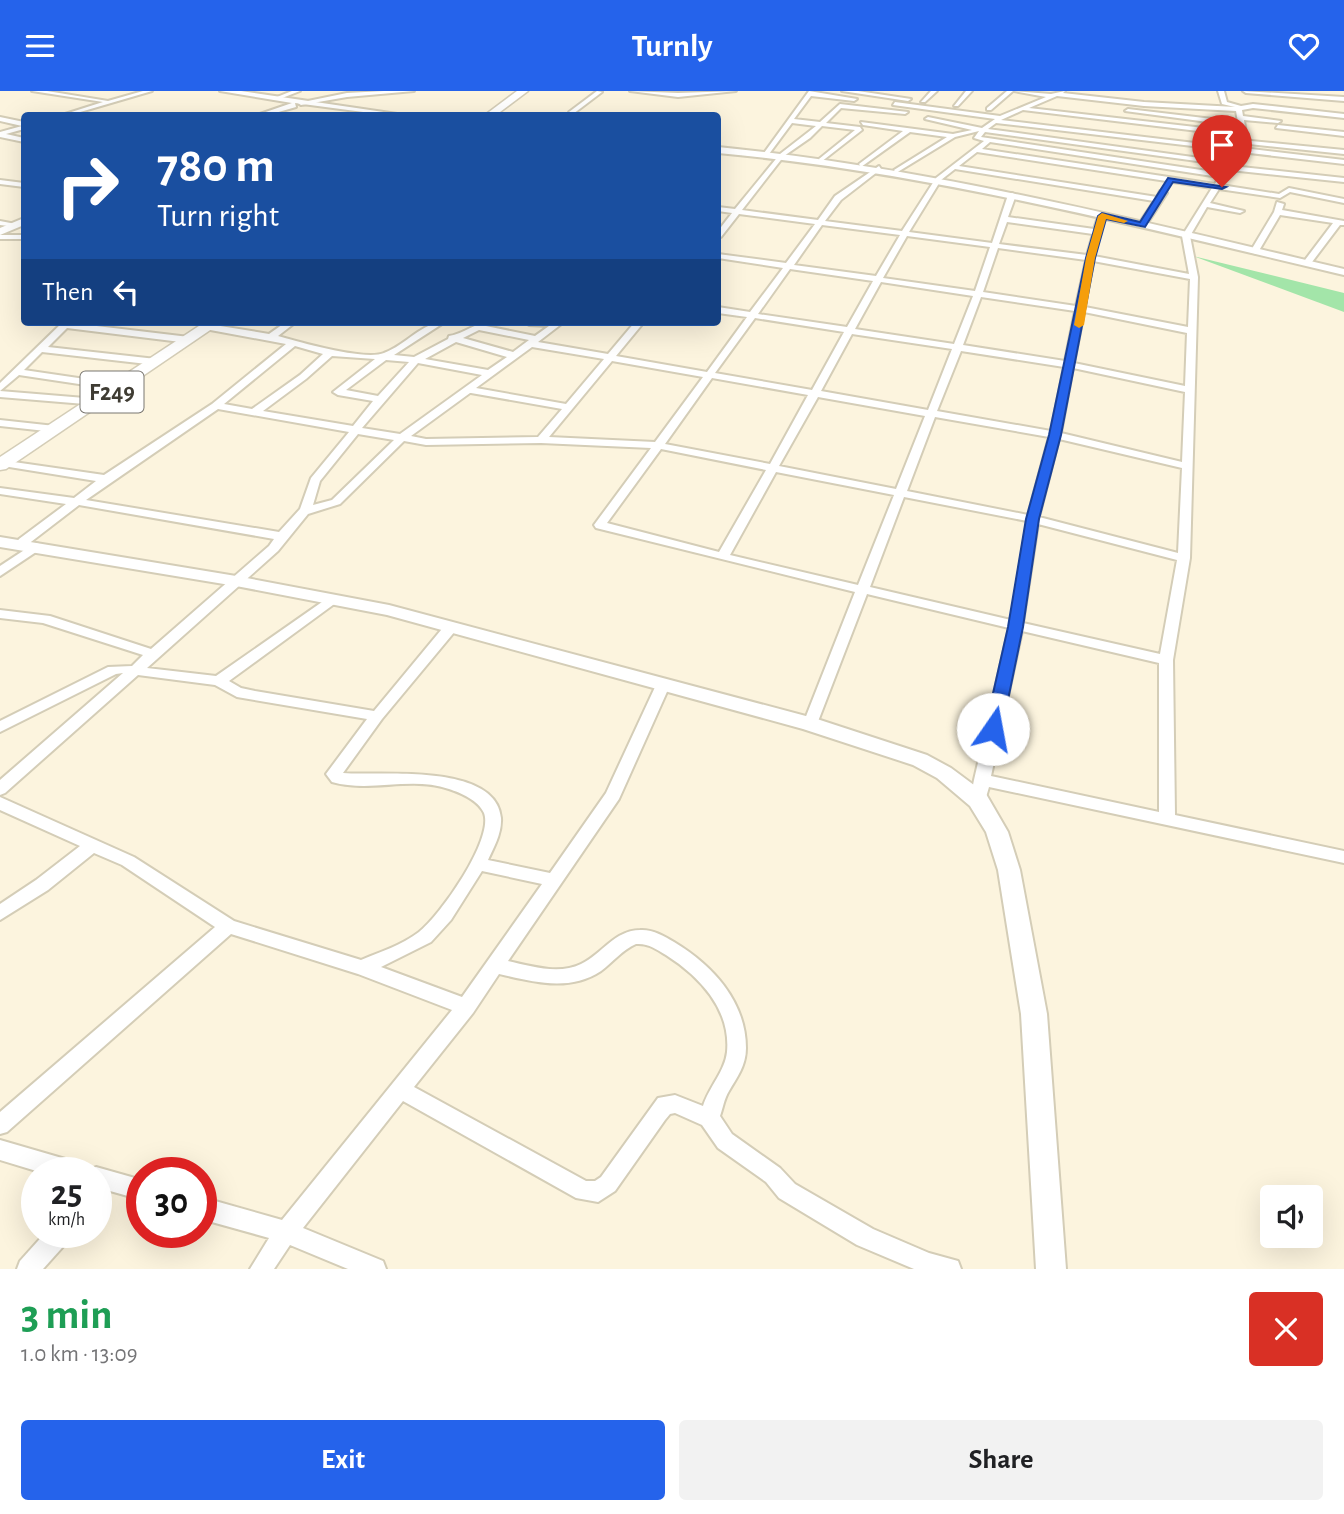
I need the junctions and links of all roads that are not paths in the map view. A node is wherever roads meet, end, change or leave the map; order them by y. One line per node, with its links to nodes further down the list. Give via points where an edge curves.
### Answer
1 (36, 91): 27 (street)
2 (149, 91): 27 (street)
3 (224, 91): 30 (street)
4 (282, 91): 30 (street)
5 (297, 91): 30 (street)
6 (411, 91): 31 (street)
7 (634, 91): 8 (street, via 678,95)
8 (733, 91)
9 (843, 91): 24 (street)
10 (901, 91): 24 (street)
11 (934, 91): 25 (street)
12 (970, 91): 33 (street)
13 (1010, 91): 36 (street)
14 (1017, 91): 23 (street)
15 (1221, 91): 47 (street, via 1224,103)
16 (1246, 91): 21 (street)
17 (1338, 91): 26 (street)
18 (588, 92): 19 (street)
19 (600, 92): 44 (street)
20 (811, 92): 34 (street); 53 (street)
21 (1266, 92): 26 (street); 29 (street)
22 (518, 93): 43 (main road)
23 (1058, 94): 28 (street); 47 (street)
24 (893, 97): 25 (street)
25 (920, 100): 33 (street); 34 (street)
26 (1343, 100)
27 (113, 101): 40 (street)
28 (1043, 101): 32 (street); 37 (street)
29 (1270, 101): 35 (street); 38 (street)
30 (280, 102): 31 (street); 41 (street)
31 (301, 103): 42 (street)
32 (1070, 104)
33 (956, 105): 36 (street)
34 (912, 106): 45 (street); 52 (street)
35 (1344, 108)
36 (989, 109): 46 (street)
37 (1024, 109): 46 (street); 69 (street)
38 (1274, 109): 47 (street); 48 (street); 55 (street)
39 (1121, 110): 47 (street)
40 (75, 112)
41 (265, 112)
42 (375, 112)
43 (494, 112)
44 (572, 112)
45 (905, 112): 49 (street); 60 (street, via 842,105)
46 (1013, 114): 52 (street); 69 (street)
47 (1240, 114): 55 (street); 69 (street)
48 (1344, 116)
49 (897, 117)
50 (0, 119): 59 (street)
51 (929, 119): 63 (street)
52 (998, 120): 63 (street); 76 (street)
53 (792, 121): 60 (street); 78 (street)
54 (1305, 121): 55 (street)
55 (1278, 122): 65 (street); 67 (street)
56 (863, 123): 62 (street)
57 (1331, 123): 58 (street)
58 (1344, 124)
59 (21, 125)
60 (821, 125): 79 (street); 81 (street, via 860,129)
61 (21, 127): 64 (street)
62 (908, 130): 66 (street); 84 (street)
63 (982, 130): 66 (street); 70 (street, via 977,138); 86 (street)
64 (0, 134): 68 (street)
65 (1344, 134)
66 (953, 136): 90 (street)
67 (1282, 136): 71 (street); 72 (street)
68 (21, 138)
69 (1243, 138): 72 (street); 76 (street)
70 (989, 140): 74 (street); 75 (street)
71 (1344, 142)
72 (1283, 145): 77 (street)
73 (721, 150): 78 (street)
74 (977, 150): 80 (street); 87 (street)
75 (1055, 151): 82 (street); 93 (street)
76 (1240, 151): 85 (street); 86 (street)
77 (1344, 152)
78 (767, 153): 79 (street)
79 (782, 155): 81 (street); 108 (street)
80 (1031, 158): 82 (street); 92 (street)
81 (821, 160): 84 (street)
82 (1044, 160): 89 (street)
83 (1302, 163): 91 (street)
84 (861, 165): 88 (street)
85 (1341, 165): 95 (street)
86 (1231, 166): 91 (street); 93 (street)
87 (954, 167): 92 (street); 94 (street)
88 (879, 168): 90 (street); 112 (street, via 838,198)
89 (1105, 170): 96 (street); 100 (street)
90 (897, 171): 94 (street)
91 (1301, 174): 95 (street)
92 (1012, 176): 100 (street)
93 (1225, 176): 99 (street)
94 (939, 179): 101 (street); 119 (street)
95 (1340, 179)
96 (1170, 180): 99 (street); 103 (street)
97 (0, 182): 98 (street)
98 (21, 185)
99 (1218, 187): 102 (street); 105 (street)
100 (1087, 188): 103 (street)
101 (1012, 195): 110 (street); 111 (street)
102 (1282, 196): 104 (street, via 1289,190); 109 (street)
103 (1159, 200): 116 (street)
104 (1344, 201)
105 (1206, 205): 107 (street); 121 (street)
106 (721, 209): 108 (street)
107 (1240, 211)
108 (738, 212): 112 (street); 117 (street)
109 (1278, 212): 115 (street); 124 (street)
110 (1102, 216): 116 (street); 118 (street)
111 (1004, 219): 118 (street); 123 (street)
112 (820, 222): 119 (street); 128 (street)
113 (0, 223): 114 (street)
114 (21, 223): 120 (street)
115 (1341, 223): 127 (street)
116 (1142, 225): 121 (street)
117 (721, 232)
118 (1098, 232): 126 (street)
119 (905, 234): 123 (street); 131 (street)
120 (0, 235): 122 (street)
121 (1186, 236): 124 (street); 130 (street)
122 (21, 237)
123 (995, 246): 126 (street); 132 (street)
124 (1254, 252): 127 (street)
125 (721, 256): 128 (street)
126 (1090, 258): 130 (street); 133 (street)
127 (1306, 264): 129 (street)
128 (786, 266): 131 (street); 135 (street)
129 (1344, 272)
130 (1194, 277): 146 (street)
131 (880, 280): 132 (street); 145 (street)
132 (978, 294): 133 (street); 152 (street)
133 (1082, 309): 146 (street); 160 (street)
134 (721, 310): 135 (street)
135 (750, 315): 145 (street); 162 (street)
136 (65, 326): 153 (street)
137 (82, 326): 149 (street)
138 (210, 326): 149 (main road, F249)
139 (216, 326): 147 (street)
140 (286, 326): 147 (street)
141 (435, 326): 157 (street)
142 (555, 326): 150 (street)
143 (636, 326): 156 (street)
144 (478, 327): 148 (street); 150 (street)
145 (851, 331): 152 (street); 168 (street)
146 (1192, 331): 167 (street)
147 (271, 337): 151 (street)
148 (452, 338): 155 (street); 158 (street)
149 (189, 340): 159 (main road, F249)
150 (534, 341): 155 (street); 156 (street)
151 (292, 344): 154 (street); 172 (street)
152 (957, 347): 160 (street); 175 (street)
153 (41, 349): 159 (street); 161 (street)
154 (330, 353): 157 (street); 174 (street)
155 (516, 356): 163 (street)
156 (609, 356): 162 (street); 173 (street)
157 (383, 358): 158 (street); 170 (street, via 338,392)
158 (416, 360): 163 (street); 170 (street)
159 (156, 362): 164 (main road, F249)
160 (1071, 365): 167 (street); 179 (street)
161 (17, 372): 164 (street); 165 (street)
162 (708, 373): 168 (street); 182 (street)
163 (492, 374): 166 (street)
164 (119, 387): 171 (main road, F249)
165 (0, 388)
166 (471, 390): 173 (street); 180 (street)
167 (1190, 390): 184 (street)
168 (817, 392): 175 (street); 185 (street)
169 (0, 394): 171 (street)
170 (380, 399): 178 (street)
171 (97, 402): 177 (main road, F249)
172 (216, 406): 174 (street); 186 (street)
173 (568, 407): 181 (street)
174 (253, 413): 178 (street)
175 (930, 414): 179 (street); 188 (street)
176 (0, 423): 177 (street)
177 (55, 429): 183 (main road, F249)
178 (355, 430): 180 (street); 190 (street, via 313,479)
179 (1055, 435): 184 (street); 191 (street)
180 (402, 438): 181 (street, via 441,443); 190 (street, via 336,502)
181 (541, 440): 182 (street)
182 (656, 445): 185 (street); 195 (street, via 600,525)
183 (2, 463): 186 (street)
184 (1187, 466): 196 (street)
185 (775, 467): 188 (street); 195 (street)
186 (106, 479): 189 (street)
187 (0, 491): 189 (street)
188 (901, 492): 191 (street); 199 (street)
189 (79, 502): 192 (street); 194 (street)
190 (303, 512): 192 (street)
191 (1033, 519): 196 (street); 203 (street)
192 (280, 536): 198 (street, via 274,548)
193 (0, 540): 194 (street)
194 (29, 545): 197 (street); 198 (street)
195 (723, 557): 199 (street)
196 (1184, 558): 205 (street)
197 (0, 572)
198 (236, 581): 200 (street); 204 (street)
199 (862, 590): 203 (street); 210 (street)
200 (332, 599): 202 (street); 207 (street)
201 (0, 614): 204 (street, via 45,619)
202 (451, 627): 208 (street); 209 (street)
203 (1016, 627): 205 (street); 213 (street)
204 (153, 654): 206 (street)
205 (1166, 660): 215 (street)
206 (135, 670): 207 (street); 211 (street, via 113,670); 212 (street)
207 (219, 681): 209 (street, via 254,697)
208 (663, 685): 210 (street); 219 (street, via 613,795)
209 (377, 716): 218 (street, via 334,773 337,778 421,777 473,794 488,804 493,818 493,833)
210 (810, 724): 213 (street, via 920,760)
211 (0, 727)
212 (0, 789)
213 (980, 790): 215 (street); 237 (street, via 1009,870 1034,1014)
214 (0, 803): 216 (street)
215 (1167, 820): 217 (street)
216 (93, 845): 220 (street); 221 (street)
217 (1344, 857)
218 (477, 864): 219 (street); 223 (street, via 425,937)
219 (554, 880): 222 (street)
220 (0, 913)
221 (228, 926): 223 (street); 227 (street)
222 (495, 965): 224 (street); 226 (street, via 550,978 570,977 590,971 625,940 637,936 653,938 700,967 729,1010 737,1042 733,1067)
223 (362, 968): 224 (street)
224 (466, 1007): 225 (street)
225 (400, 1089): 226 (street, via 584,1191 598,1192 608,1184 665,1105 675,1104); 231 (street)
226 (709, 1118): 236 (street, via 725,1141 774,1175 787,1191 865,1237)
227 (0, 1125)
228 (0, 1150): 229 (street)
229 (24, 1157)
230 (217, 1213): 231 (street)
231 (286, 1232): 234 (street); 235 (street)
232 (47, 1248): 233 (street)
233 (28, 1269)
234 (261, 1269)
235 (375, 1269)
236 (950, 1269)
237 (1051, 1269)

